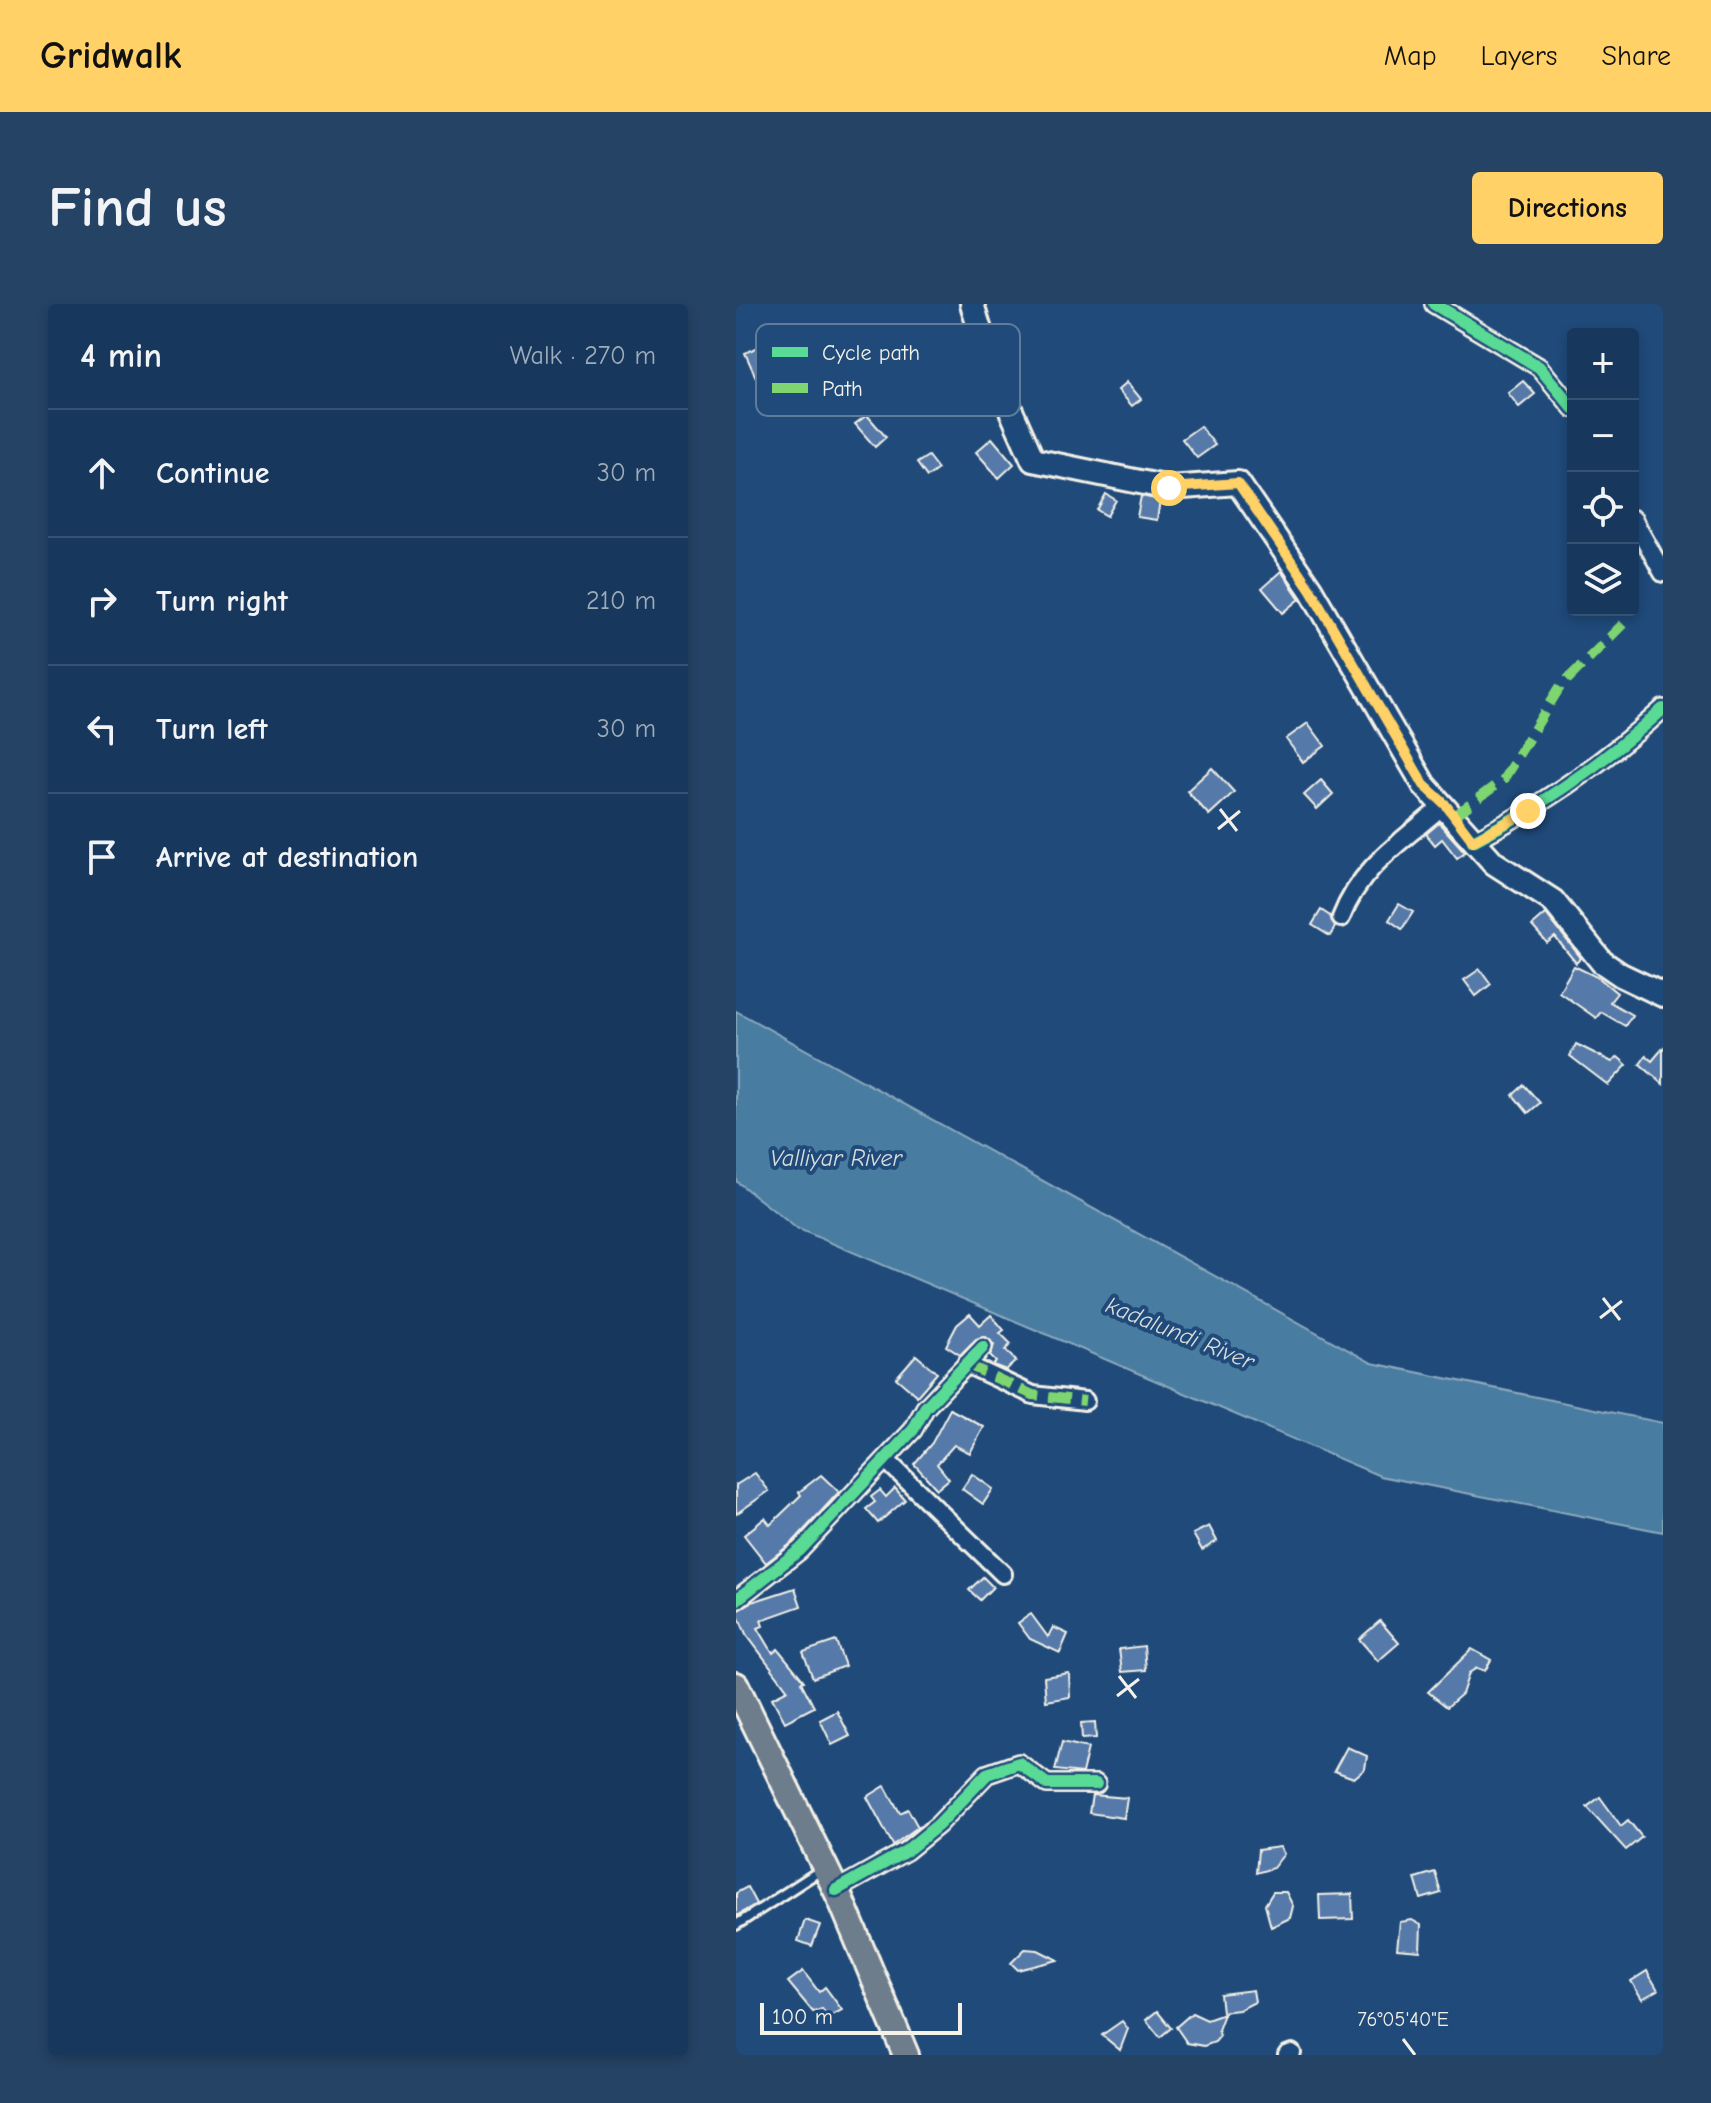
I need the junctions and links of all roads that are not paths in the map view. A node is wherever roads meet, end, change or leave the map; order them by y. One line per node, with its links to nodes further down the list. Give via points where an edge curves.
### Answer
1 (972, 304): 3 (main road)
2 (1434, 304): 4 (street, via 1539,367)
3 (978, 324)
4 (1567, 401)
5 (1013, 416): 9 (main road, via 1033,460 1169,488 1238,483 1311,590 1424,785)
6 (1639, 530): 7 (street)
7 (1663, 573)
8 (1663, 709): 10 (street, via 1566,785)
9 (1445, 804): 10 (main road); 11 (street, via 1364,874)
10 (1473, 841): 12 (main road, via 1494,863 1553,901 1602,962)
11 (1341, 918)
12 (1663, 995)
13 (983, 1347): 14 (street)
14 (966, 1364): 15 (street, via 1033,1395); 16 (street)
15 (1085, 1401)
16 (886, 1460): 17 (street); 18 (street, via 800,1550)
17 (1003, 1574)
18 (736, 1600)
19 (736, 1685): 21 (main road)
20 (1096, 1784): 22 (street, via 1047,1784 1019,1763 987,1774 906,1851)
21 (825, 1868): 22 (main road); 23 (lane)
22 (836, 1890): 24 (main road)
23 (736, 1925)
24 (906, 2055)

